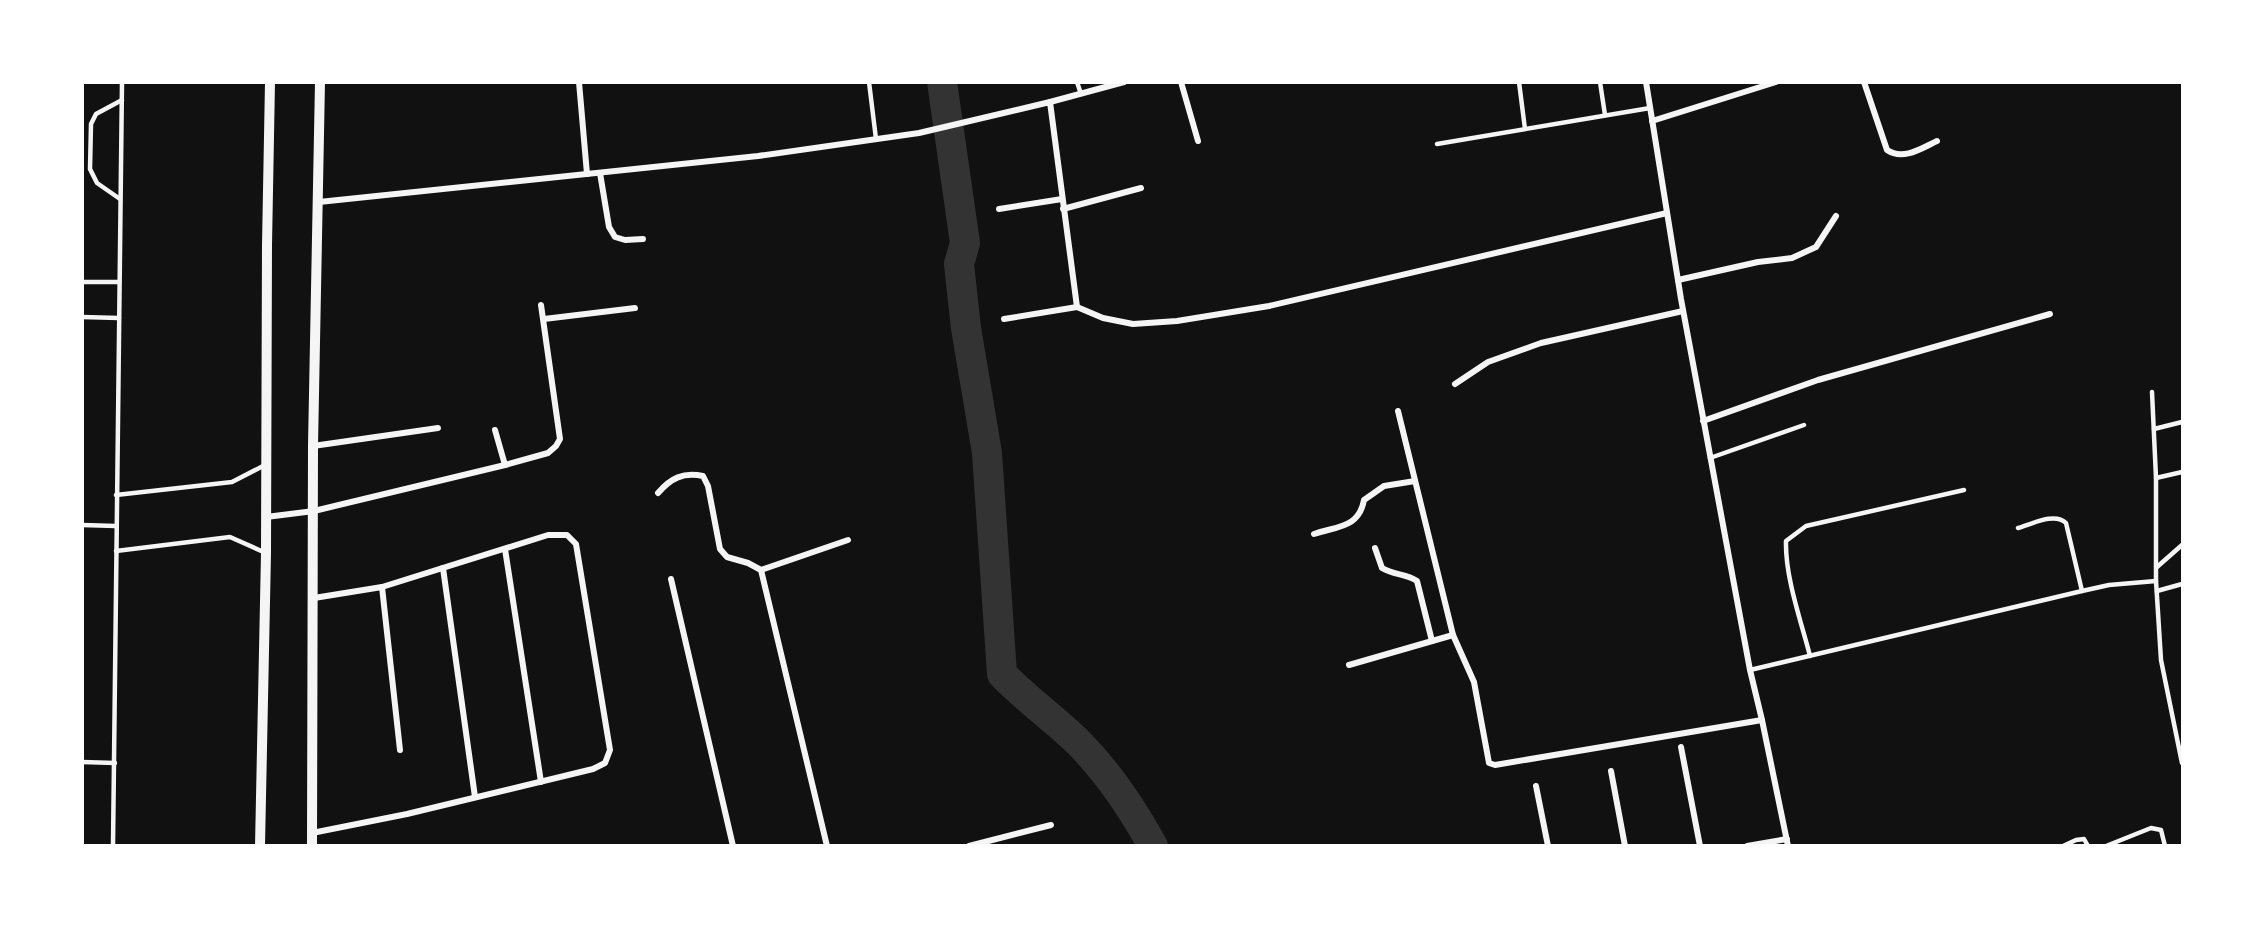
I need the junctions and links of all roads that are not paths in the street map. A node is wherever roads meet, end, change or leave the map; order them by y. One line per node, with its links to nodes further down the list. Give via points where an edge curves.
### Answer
1 (122, 82): 15 (lane)
2 (270, 82): 59 (street)
3 (321, 82): 30 (street)
4 (579, 82): 26 (street)
5 (869, 82): 21 (lane)
6 (1077, 82): 14 (lane)
7 (1124, 82): 14 (street)
8 (1181, 82): 22 (street)
9 (1519, 82): 20 (lane)
10 (1600, 82): 18 (lane)
11 (1646, 82): 17 (street)
12 (1776, 82): 19 (street)
13 (1864, 82): 23 (street, via 1887,150 1894,155 1909,154)
14 (1081, 94): 16 (street)
15 (122, 100): 28 (lane); 28 (lane, via 96,114 91,124 90,158 97,183)
16 (1050, 102): 21 (street, via 919,133); 29 (street)
17 (1650, 108): 18 (lane); 19 (street)
18 (1605, 116): 20 (lane)
19 (1652, 121): 33 (street)
20 (1525, 129): 24 (lane)
21 (876, 139): 25 (street)
22 (1198, 141)
23 (1937, 141)
24 (1437, 144)
25 (600, 173): 26 (street); 35 (street, via 609,227 615,237)
26 (587, 174): 30 (street)
27 (1141, 189): 32 (street)
28 (120, 199): 38 (lane)
29 (1062, 199): 31 (street); 32 (street)
30 (319, 202): 57 (street)
31 (999, 209)
32 (1063, 209): 40 (street)
33 (1667, 213): 36 (street); 40 (street, via 1269,306 1178,321 1133,324)
34 (1836, 216): 36 (street, via 1816,247 1792,258)
35 (643, 239)
36 (1678, 280): 42 (street)
37 (82, 282): 38 (lane)
38 (119, 282): 45 (lane)
39 (541, 305): 46 (street)
40 (1077, 307): 47 (street)
41 (635, 308): 46 (street)
42 (1683, 311): 48 (street, via 1541,344 1488,362); 51 (street)
43 (2050, 314): 51 (street, via 1818,380)
44 (82, 317): 45 (lane)
45 (119, 318): 66 (lane)
46 (544, 319): 60 (street, via 560,439 548,453)
47 (1004, 319)
48 (1455, 384)
49 (2152, 392): 55 (lane)
50 (1398, 411): 63 (street)
51 (1703, 421): 58 (street)
52 (2182, 422): 55 (lane)
53 (1804, 425): 58 (lane)
54 (438, 428): 57 (street)
55 (2154, 429): 62 (lane)
56 (495, 430): 60 (street)
57 (313, 446): 67 (street)
58 (1710, 458): 93 (street)
59 (265, 465): 66 (lane, via 232,482); 68 (street)
60 (505, 465): 67 (street)
61 (2182, 472): 62 (lane)
62 (2156, 478): 79 (lane)
63 (1415, 481): 72 (street, via 1384,486 1364,500 1362,513 1353,520); 89 (street)
64 (1964, 490): 91 (lane, via 1806,526 1786,542 1793,591)
65 (658, 493): 81 (street, via 679,476 703,476 720,549 727,558)
66 (116, 495): 70 (lane)
67 (314, 511): 68 (street); 88 (street)
68 (265, 517): 78 (street)
69 (82, 525): 70 (lane)
70 (116, 526): 77 (lane)
71 (2018, 528): 86 (lane, via 2061,518 2066,523)
72 (1314, 534)
73 (848, 540): 81 (street)
74 (2182, 545): 79 (lane)
75 (1375, 548): 90 (street, via 1382,568 1417,581)
76 (505, 549): 80 (street); 101 (street); 101 (street, via 548,535 567,535 576,544 610,750 600,766)
77 (116, 551): 78 (lane, via 230,537); 98 (lane)
78 (266, 553): 108 (street)
79 (2156, 567): 83 (lane)
80 (442, 568): 85 (street); 103 (street)
81 (761, 570): 111 (street)
82 (671, 579): 110 (street)
83 (2156, 581): 86 (lane); 87 (lane)
84 (2182, 584): 87 (lane)
85 (382, 587): 88 (street); 96 (street)
86 (2082, 591): 91 (lane)
87 (2157, 591): 99 (lane, via 2163,675)
88 (314, 598): 105 (street)
89 (1453, 635): 90 (street); 94 (street, via 1474,682 1491,765)
90 (1432, 641): 92 (street)
91 (1810, 656): 93 (lane)
92 (1349, 665)
93 (1750, 670): 94 (street)
94 (1762, 720): 106 (street)
95 (1681, 747): 115 (street)
96 (400, 750)
97 (82, 762): 98 (lane)
98 (115, 763): 107 (lane)
99 (2182, 763)
100 (1611, 771): 114 (street)
101 (541, 782): 103 (street)
102 (1536, 786): 113 (street)
103 (475, 797): 105 (street)
104 (1051, 825): 112 (street)
105 (312, 833): 109 (street)
106 (1787, 842): 116 (street)
107 (113, 846)
108 (261, 846)
109 (312, 846)
110 (733, 846)
111 (827, 846)
112 (969, 846)
113 (1548, 846)
114 (1625, 846)
115 (1700, 846)
116 (1747, 846)
117 (2063, 846): 118 (lane, via 2081,839)
118 (2088, 846)
119 (2106, 846): 120 (lane, via 2158,828)
120 (2165, 846)

